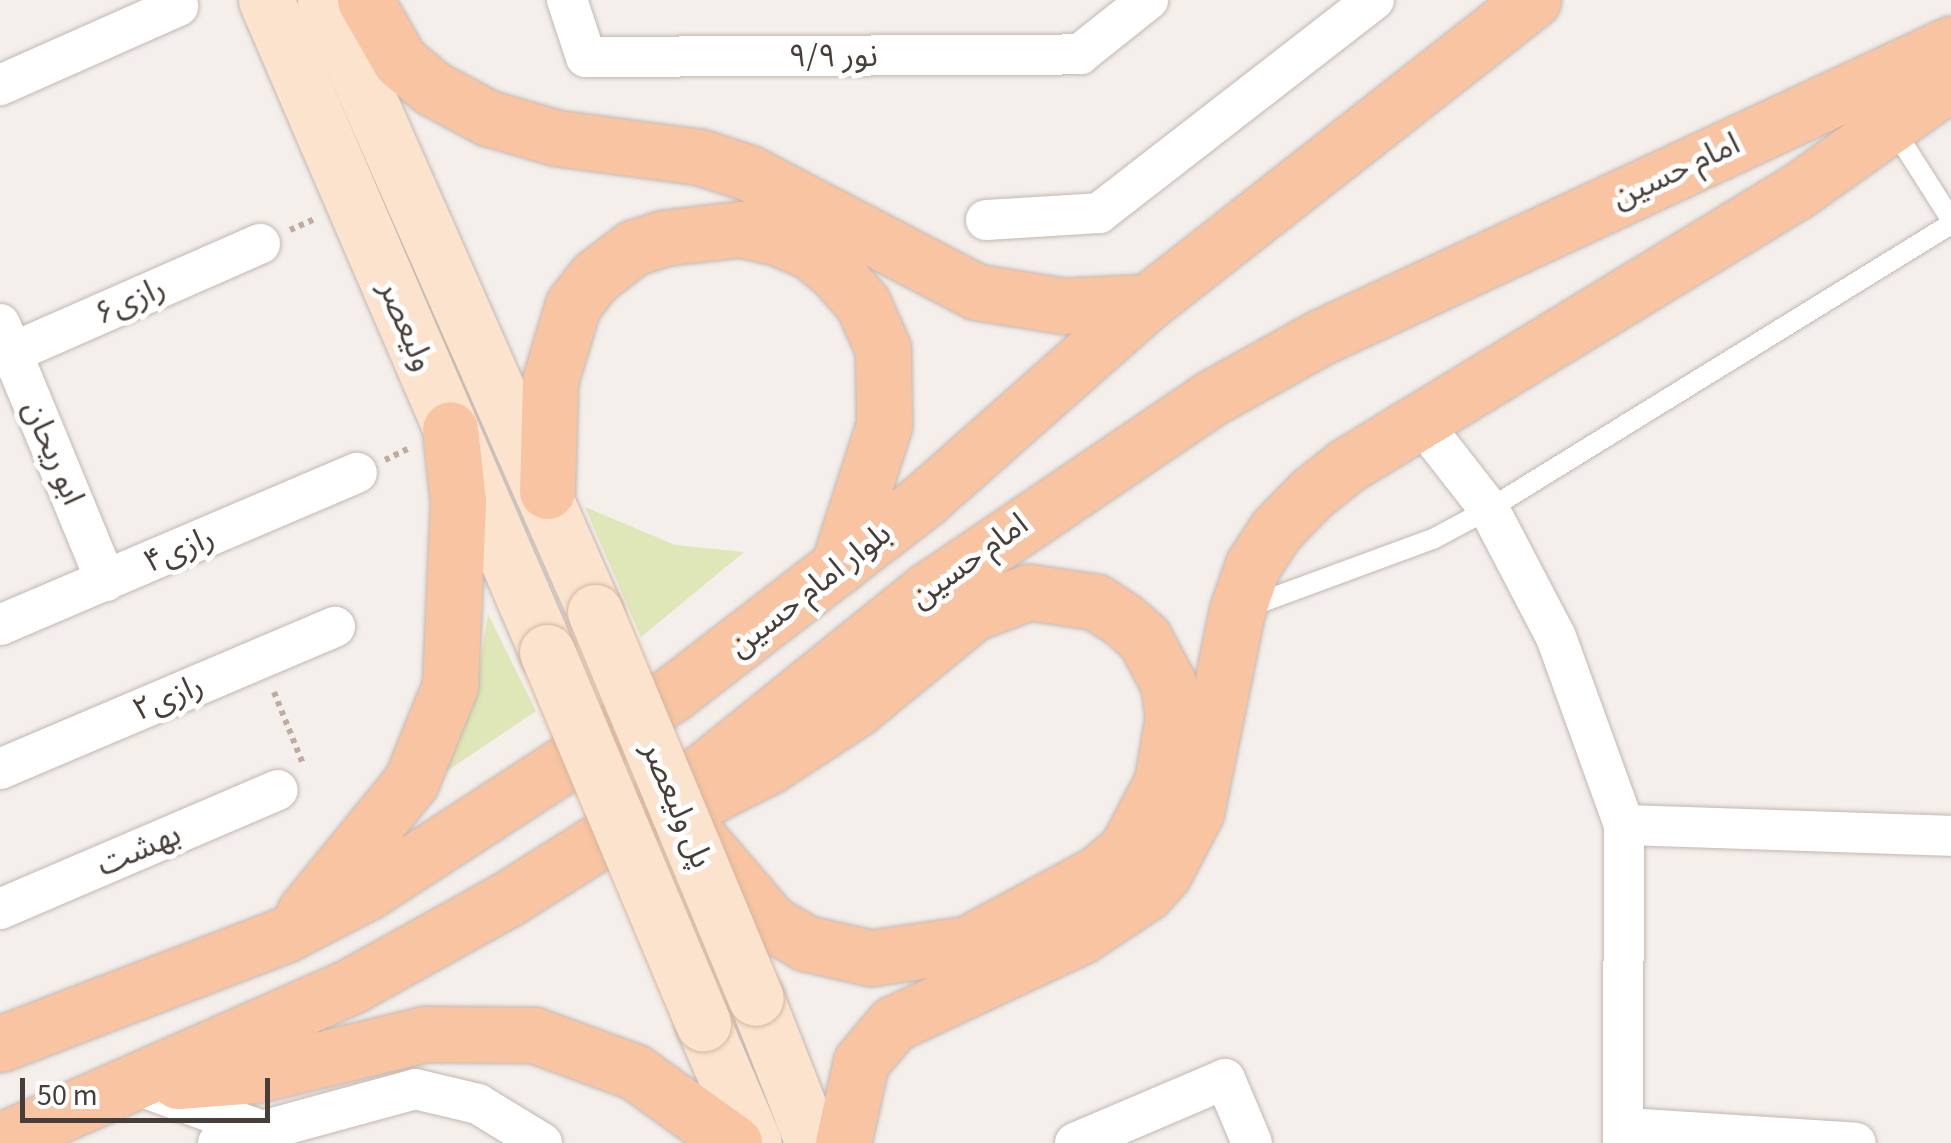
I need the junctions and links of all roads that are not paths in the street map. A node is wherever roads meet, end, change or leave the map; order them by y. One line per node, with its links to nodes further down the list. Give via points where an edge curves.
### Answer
1 (266, 0): 19 (main road, ولیعصر)
2 (324, 0): 21 (main road, ولیعصر)
3 (365, 0): 16 (main road, via 400,61 432,88 488,118 556,138 700,157 748,173 977,292 1063,306)
4 (567, 0): 5 (street, نور ۹/۹, via 586,57 1080,54)
5 (1148, 0)
6 (1374, 0): 13 (street, via 1099,213)
7 (1534, 0): 16 (main road, بلوار امام حسین)
8 (178, 6): 11 (street)
9 (1951, 44): 35 (main road, امام حسین, via 1319,338 1214,396 928,590 680,790)
10 (1951, 82): 12 (main road)
11 (0, 85)
12 (1891, 125): 14 (lane); 18 (main road, via 1800,190)
13 (986, 220)
14 (1951, 222): 22 (lane)
15 (260, 244): 17 (street, رازی۶)
16 (1148, 302): 23 (main road, بلوار امام حسین)
17 (4, 345): 24 (street, ابو ریحان)
18 (1422, 422): 22 (street); 25 (main road, via 1346,466 1276,530 1253,565)
19 (450, 428): 29 (main road, ولیعصر); 37 (main road, via 458,501 457,610 445,703 411,782)
20 (356, 473): 24 (street, رازی۴)
21 (546, 492): 23 (main road, via 550,381 573,305 595,277 633,248 664,238 740,229 776,237 811,252 838,275 863,304 883,349 884,425); 26 (main road, ولیعصر)
22 (1488, 509): 25 (lane, via 1433,539); 33 (street, via 1556,636)
23 (838, 568): 37 (main road, بلوار امام حسین, via 728,655 485,821)
24 (106, 581): 27 (street, رازی۴)
25 (1238, 611): 48 (main road, via 1196,812 1164,873 1146,893 1081,936 893,1024 861,1062)
26 (595, 612): 32 (main road, پل ولیعصر, bridge)
27 (0, 624)
28 (335, 627): 30 (street, رازی۲)
29 (546, 652): 46 (main road, پل ولیعصر, bridge)
30 (0, 769)
31 (278, 790): 36 (street, بهشت)
32 (682, 817): 35 (main road, via 758,910 805,943 871,958 967,944 1097,874 1126,850 1162,782 1173,717 1168,683 1144,638 1122,619 1096,602 1029,592 973,613 856,709 770,766); 47 (main road, پل ولیعصر, bridge)
33 (1624, 825): 34 (street); 41 (street)
34 (1951, 836)
35 (595, 845): 39 (main road, امام حسین, via 353,985)
36 (0, 909)
37 (286, 934): 38 (main road, بلوار امام حسین)
38 (0, 1044)
39 (135, 1084): 40 (street); 42 (main road, امام حسین); 45 (main road, via 256,1075 426,1034 534,1035 635,1072)
40 (262, 1131): 43 (street); 44 (street, via 415,1089 478,1104)
41 (1625, 1136): 51 (street)
42 (15, 1138)
43 (218, 1143)
44 (542, 1143)
45 (734, 1143)
46 (754, 1143)
47 (813, 1143)
48 (843, 1143)
49 (1075, 1143): 50 (street, via 1224,1079)
50 (1252, 1143)
51 (1856, 1143)

